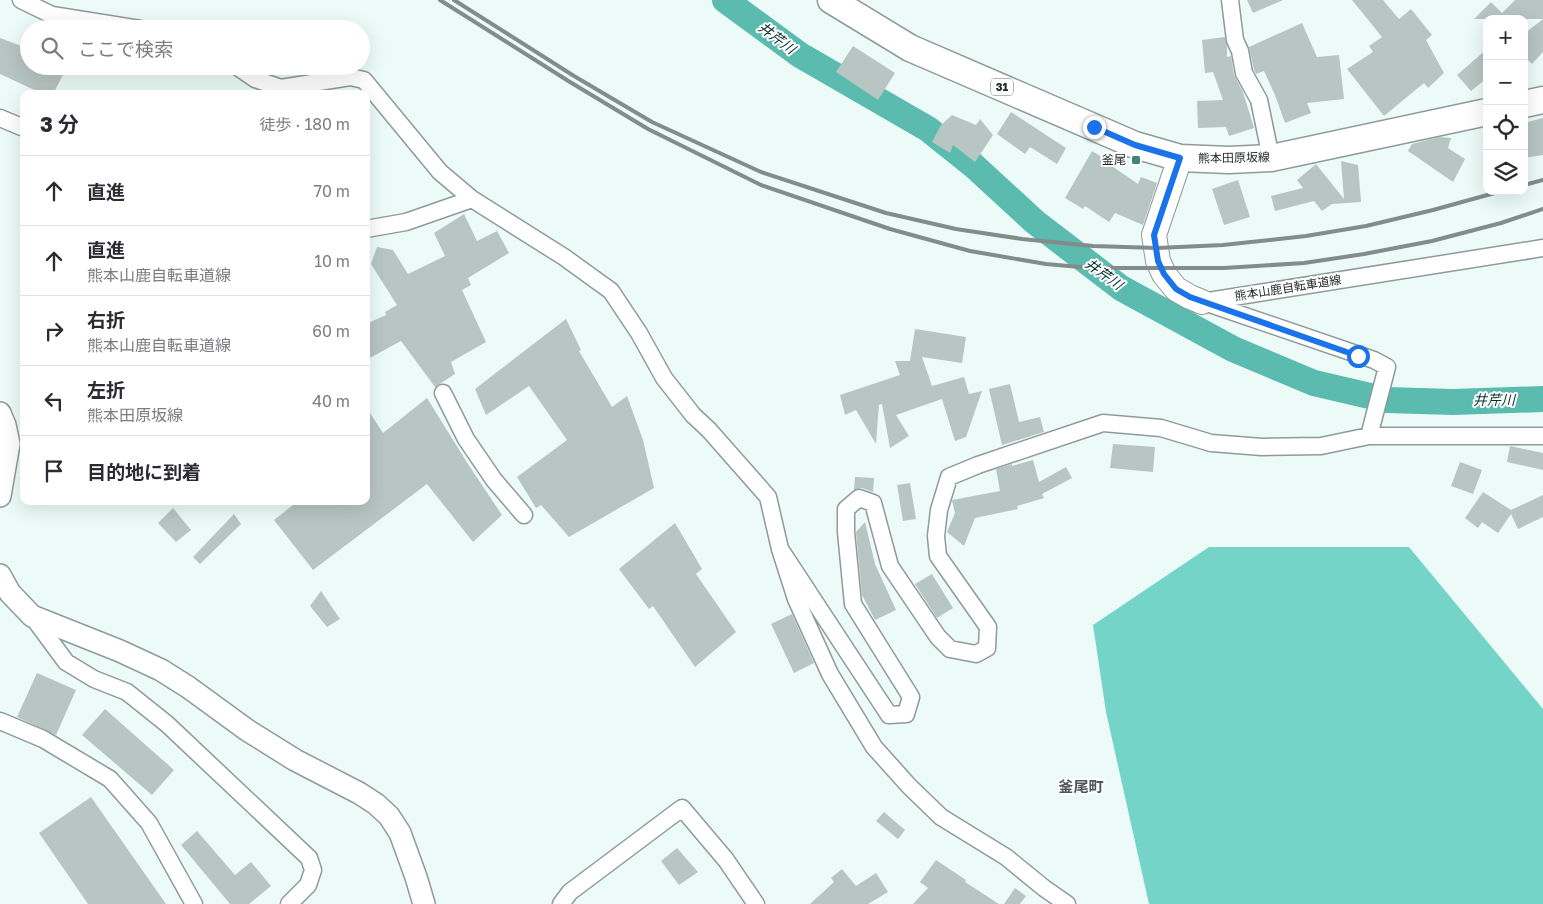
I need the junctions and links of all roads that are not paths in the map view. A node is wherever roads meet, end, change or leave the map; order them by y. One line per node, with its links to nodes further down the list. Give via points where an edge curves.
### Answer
1 (22, 0): 4 (street, via 52,15)
2 (831, 0): 11 (main road, 熊本田原坂線 / 31, via 910,48 1135,145)
3 (1230, 0): 12 (street, via 1235,40 1244,73 1259,100)
4 (83, 20)
5 (249, 75): 13 (street, via 281,88 350,77 364,80 440,172)
6 (1543, 100): 7 (main road)
7 (1528, 103)
8 (1483, 113): 12 (main road, 熊本田原坂線 / 31)
9 (0, 118): 10 (street)
10 (20, 126)
11 (1180, 158): 12 (main road, 熊本田原坂線 / 31); 16 (main road, via 1154,235 1158,261 1164,274 1176,289)
12 (1271, 158)
13 (472, 199): 14 (street, via 406,222); 23 (street, via 611,291 664,378 692,415 768,497)
14 (370, 228)
15 (1543, 248): 16 (street, 熊本山鹿自転車道線)
16 (1202, 302): 19 (street, via 1374,360 1387,368)
17 (443, 393): 22 (street, via 472,448)
18 (0, 413): 21 (street, via 9,444)
19 (1369, 436): 20 (street); 23 (street, via 1321,446 1262,447 1211,443 1161,428 1103,423 949,477 939,510 938,556 988,627 987,648 976,654 950,649 938,637 890,566 873,503 859,498 846,509 853,604 911,697 906,714 889,715)
20 (1543, 436)
21 (0, 496)
22 (524, 515)
23 (780, 549): 32 (street, via 796,599 830,674 874,747 941,817 1006,857)
24 (0, 575): 25 (street, via 10,593)
25 (32, 616): 28 (street, via 66,662 94,679 127,692 167,724 309,858 313,870 308,885); 29 (street, via 161,670 295,760 376,804 400,833)
26 (0, 721): 27 (street, via 43,739 110,778 148,823)
27 (194, 904)
28 (289, 904)
29 (424, 904)
30 (561, 904): 31 (street, via 570,892 682,808 726,860)
31 (756, 904)
32 (1067, 904)

